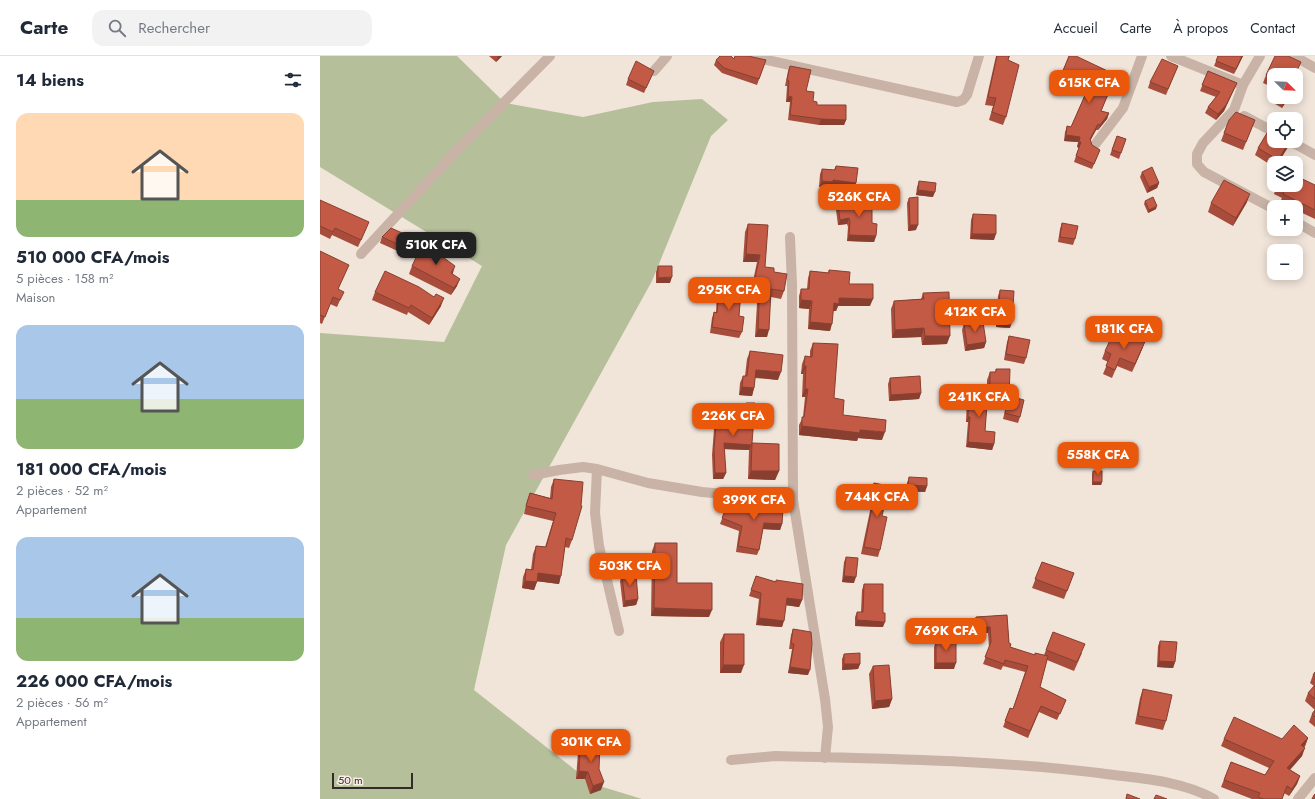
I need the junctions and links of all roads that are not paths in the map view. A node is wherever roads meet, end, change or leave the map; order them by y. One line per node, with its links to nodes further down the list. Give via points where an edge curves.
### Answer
1 (550, 56): 21 (street, via 460,147)
2 (668, 56): 10 (street)
3 (749, 56): 4 (street, via 957,102 967,95)
4 (979, 56)
5 (1142, 56): 14 (street, via 1123,108)
6 (1171, 56): 11 (street)
7 (1260, 56): 11 (street)
8 (1294, 56): 9 (street)
9 (1315, 68)
10 (654, 71)
11 (1243, 85): 12 (street)
12 (1234, 110): 13 (street); 17 (street, via 1203,143 1197,154 1197,164 1204,172)
13 (1267, 128)
14 (1094, 146)
15 (1302, 148): 16 (street)
16 (1315, 155)
17 (1267, 205)
18 (1303, 226): 19 (street)
19 (1315, 233)
20 (790, 237): 24 (street)
21 (361, 254)
22 (597, 469): 23 (street, via 559,470); 24 (street, via 648,483 694,491); 25 (street, via 595,513 599,546)
23 (533, 475)
24 (793, 500): 26 (street, via 825,700 828,728)
25 (619, 631)
26 (825, 758): 27 (street, via 775,756); 29 (street, via 1056,767 1163,781)
27 (731, 760)
28 (1315, 778): 30 (street)
29 (1214, 799)
30 (1298, 799)

